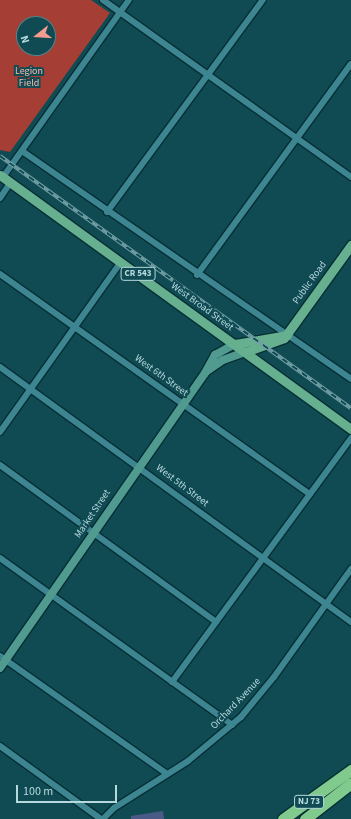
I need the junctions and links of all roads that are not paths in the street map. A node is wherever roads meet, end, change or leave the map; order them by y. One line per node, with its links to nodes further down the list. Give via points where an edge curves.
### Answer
1 (103, 0): 4 (street)
2 (129, 0): 4 (street)
3 (263, 0): 6 (street)
4 (120, 12): 6 (street); 8 (street)
5 (351, 64): 7 (street)
6 (208, 75): 7 (street); 12 (street)
7 (297, 138): 9 (street); 16 (street)
8 (22, 151): 10 (street); 12 (street)
9 (351, 177)
10 (4, 178): 11 (street); 14 (main road, West Broad Street / CR 543)
11 (0, 198)
12 (107, 212): 16 (street)
13 (351, 245): 18 (main road, Public Road)
14 (121, 262): 17 (street); 19 (main road, West Broad Street / CR 543)
15 (0, 274): 17 (street, West 6th Street)
16 (197, 275): 18 (street)
17 (75, 327): 24 (street); 25 (street, West 6th Street)
18 (287, 335): 19 (main road); 20 (main road, Public Road, via 278,342); 23 (street)
19 (235, 344): 20 (main road, West Broad Street / CR 543); 22 (street, Market Street, via 215,355)
20 (245, 352): 22 (street, Market Street, via 218,362); 26 (main road, West Broad Street)
21 (0, 367): 24 (street, West 5th Street)
22 (205, 373): 25 (street, Market Street)
23 (351, 380)
24 (30, 388): 27 (street); 30 (street, West 5th Street)
25 (183, 404): 30 (street, Market Street); 31 (street, West 6th Street)
26 (351, 429)
27 (0, 432)
28 (351, 438): 31 (street)
29 (0, 465): 32 (street)
30 (138, 466): 32 (street, Market Street); 34 (street, West 5th Street)
31 (310, 494): 34 (street)
32 (93, 533): 36 (street, Market Street); 38 (street)
33 (0, 558): 36 (street)
34 (264, 559): 37 (street, West 5th Street); 38 (street)
35 (351, 569): 37 (street, Orchard Avenue)
36 (50, 594): 40 (street, Market Street); 42 (street)
37 (327, 602): 39 (street, West 5th Street); 43 (street, Orchard Avenue, via 274,677)
38 (216, 622): 42 (street)
39 (351, 622)
40 (3, 658): 41 (street, Market Street); 46 (street)
41 (0, 668)
42 (172, 682): 43 (street)
43 (232, 725): 46 (street, Orchard Avenue, via 208,746)
44 (0, 746): 48 (street)
45 (351, 770): 49 (highway, NJ 73)
46 (167, 774): 48 (street, Orchard Avenue, via 114,808)
47 (351, 783): 50 (highway, NJ 73)
48 (102, 819)
49 (284, 819)
50 (305, 819)

